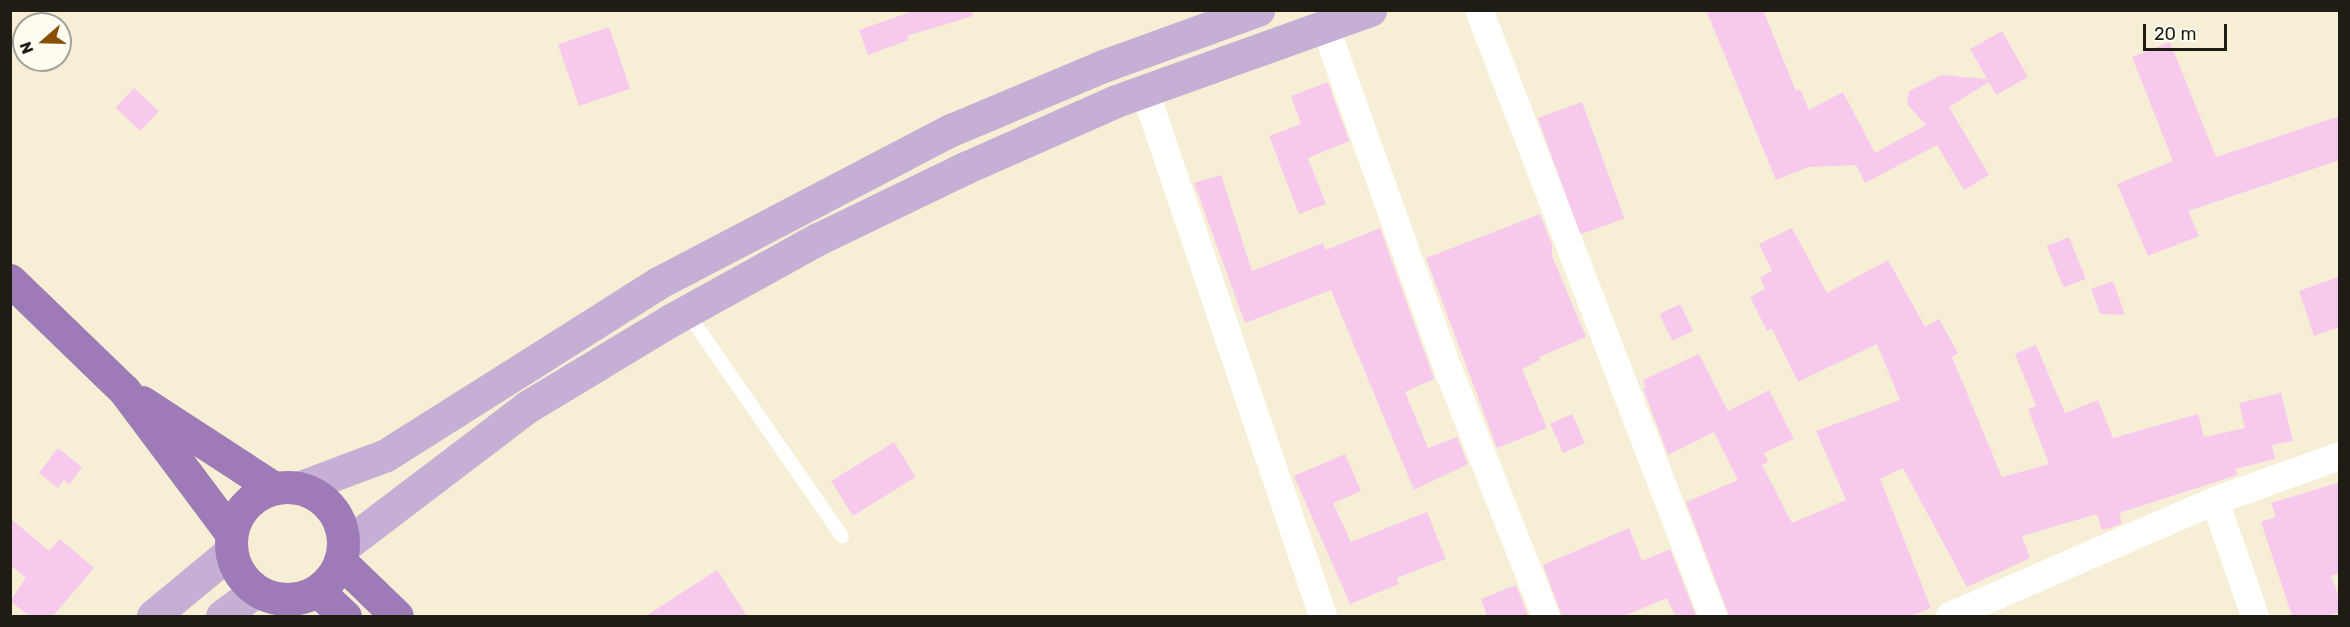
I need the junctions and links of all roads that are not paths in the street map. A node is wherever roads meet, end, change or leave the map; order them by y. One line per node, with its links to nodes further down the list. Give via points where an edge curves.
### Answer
1 (1258, 10): 10 (main road, via 1106,65 951,130 658,283 386,454)
2 (1371, 10): 4 (main road)
3 (1479, 10): 23 (street)
4 (1324, 26): 5 (main road); 22 (street, via 1448,369)
5 (1145, 91): 7 (main road, via 965,168 818,239); 21 (street)
6 (10, 280): 8 (highway)
7 (686, 311): 12 (lane); 14 (main road, via 527,407)
8 (124, 390): 10 (highway); 13 (highway)
9 (2340, 456): 11 (street)
10 (288, 488): 13 (highway, via 250,499 234,520); 14 (highway, via 332,509 341,526)
11 (2215, 501): 24 (street); 25 (street)
12 (842, 536)
13 (231, 543): 15 (highway, via 239,574); 17 (main road)
14 (342, 553): 16 (highway); 20 (highway)
15 (256, 591): 16 (highway, via 276,599 298,599); 18 (main road)
16 (318, 591): 19 (highway)
17 (153, 616)
18 (222, 616)
19 (345, 616)
20 (397, 616)
21 (1323, 616)
22 (1546, 616)
23 (1713, 616)
24 (1950, 616)
25 (2255, 616)

